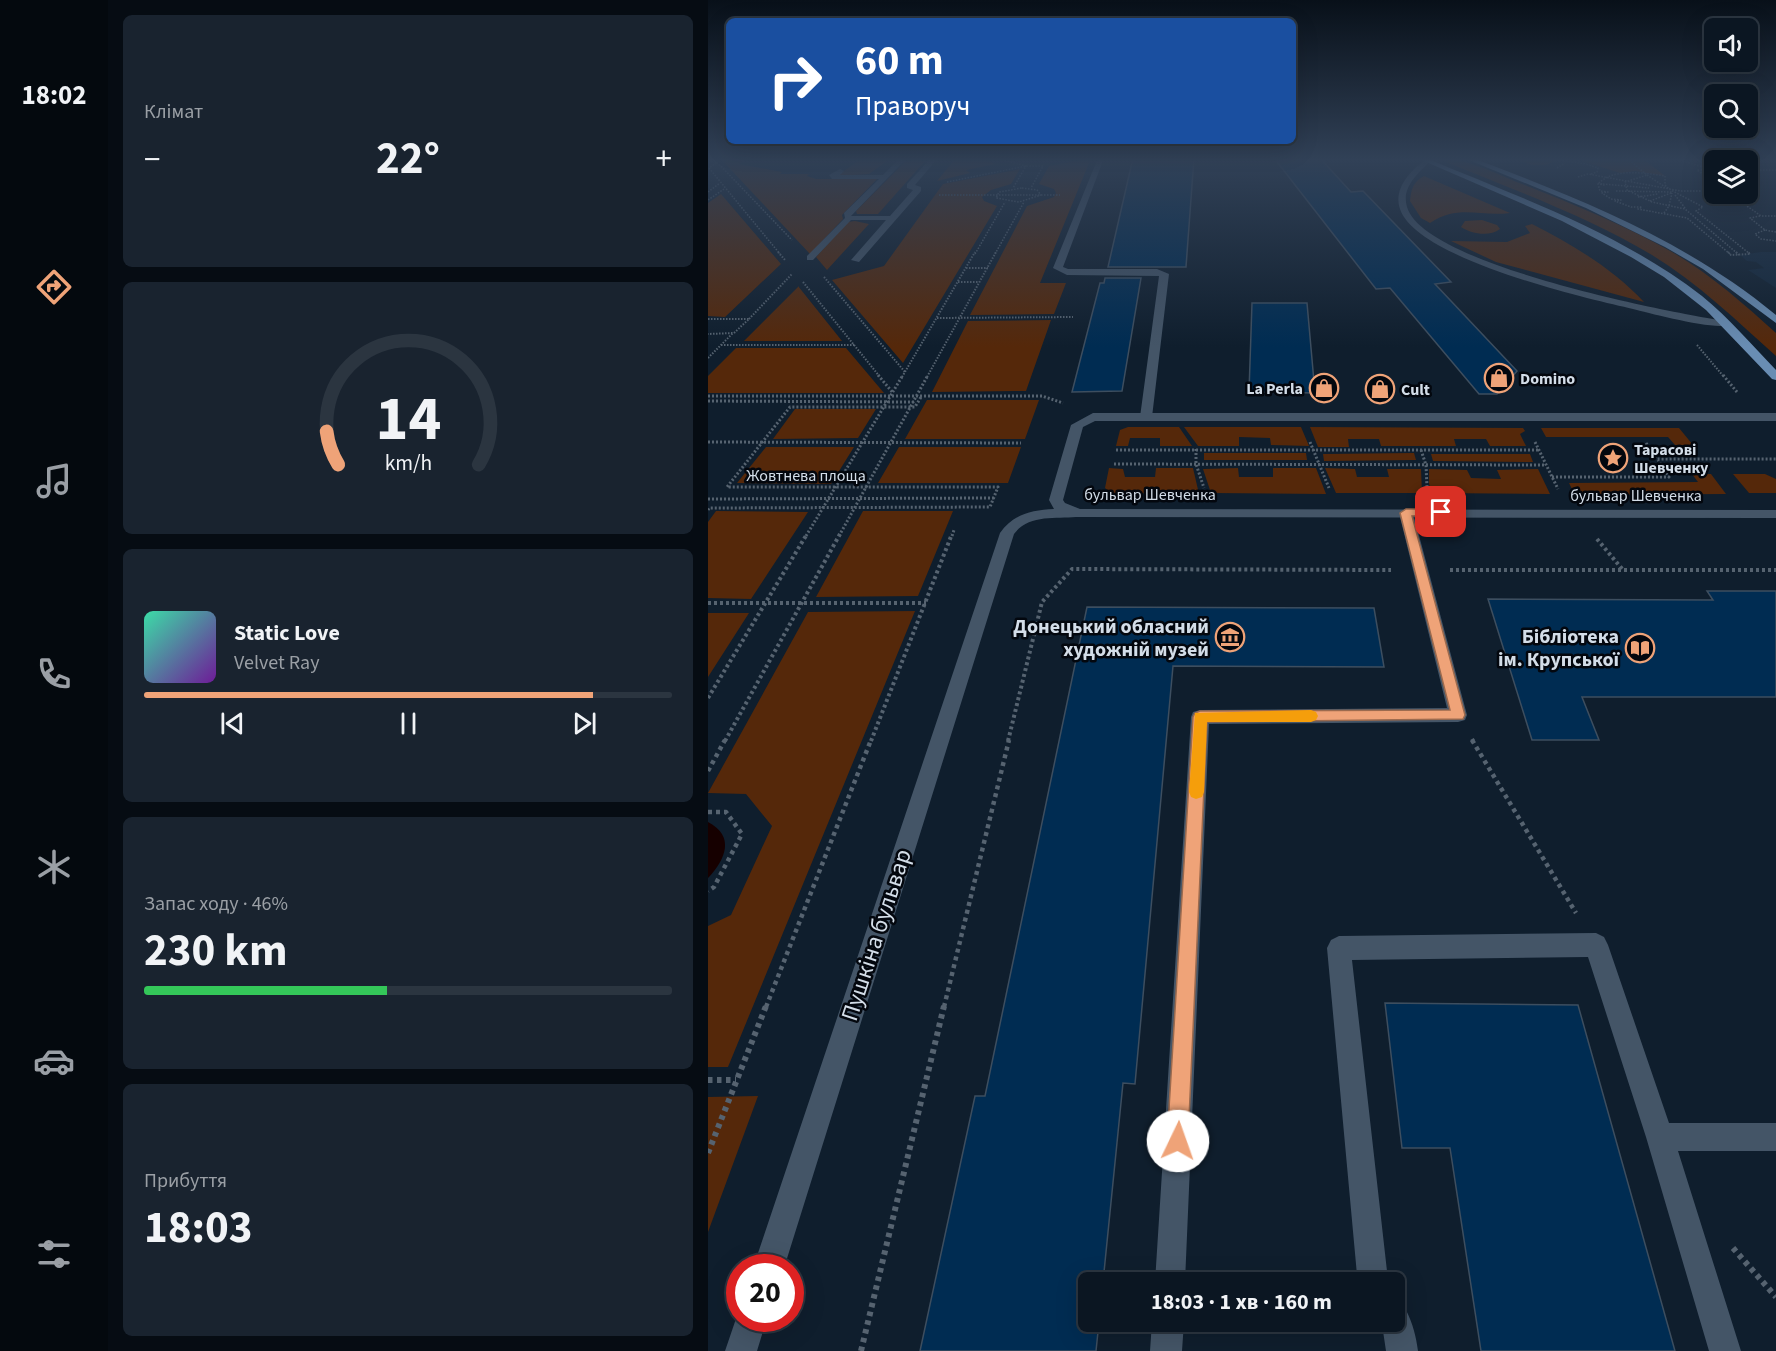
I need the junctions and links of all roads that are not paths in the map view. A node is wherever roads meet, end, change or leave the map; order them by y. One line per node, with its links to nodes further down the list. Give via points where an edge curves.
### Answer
1 (846, 221): 7 (street)
2 (890, 221): 8 (street)
3 (1077, 221): 12 (street, via 1059,270 1164,274)
4 (1413, 221): 10 (street, via 1454,251 1494,267 1669,315)
5 (1570, 221): 10 (main road, via 1639,255 1700,299)
6 (1622, 221): 9 (main road, via 1678,249 1749,296)
7 (810, 258)
8 (856, 260)
9 (1776, 320)
10 (1725, 324): 11 (main road)
11 (1776, 377)
12 (1146, 417): 13 (street, бульвар Шевченка); 14 (street, бульвар Шевченка, via 1093,417 1077,425 1056,500 1059,506)
13 (1776, 417)
14 (1078, 513): 15 (street, бульвар Шевченка); 19 (street, Пушкіна бульвар, via 1035,516 1012,525 1007,533)
15 (1406, 513): 16 (street, бульвар Шевченка); 20 (street, via 1458,715 1200,717)
16 (1776, 514)
17 (1660, 1137): 18 (street); 21 (street, via 1596,945 1339,948); 28 (street)
18 (1776, 1137)
19 (773, 1254)
20 (1171, 1272)
21 (1372, 1272)
22 (747, 1332): 25 (street)
23 (1168, 1332): 26 (street)
24 (1399, 1332): 27 (street)
25 (741, 1351)
26 (1167, 1351)
27 (1402, 1351)
28 (1725, 1351)

